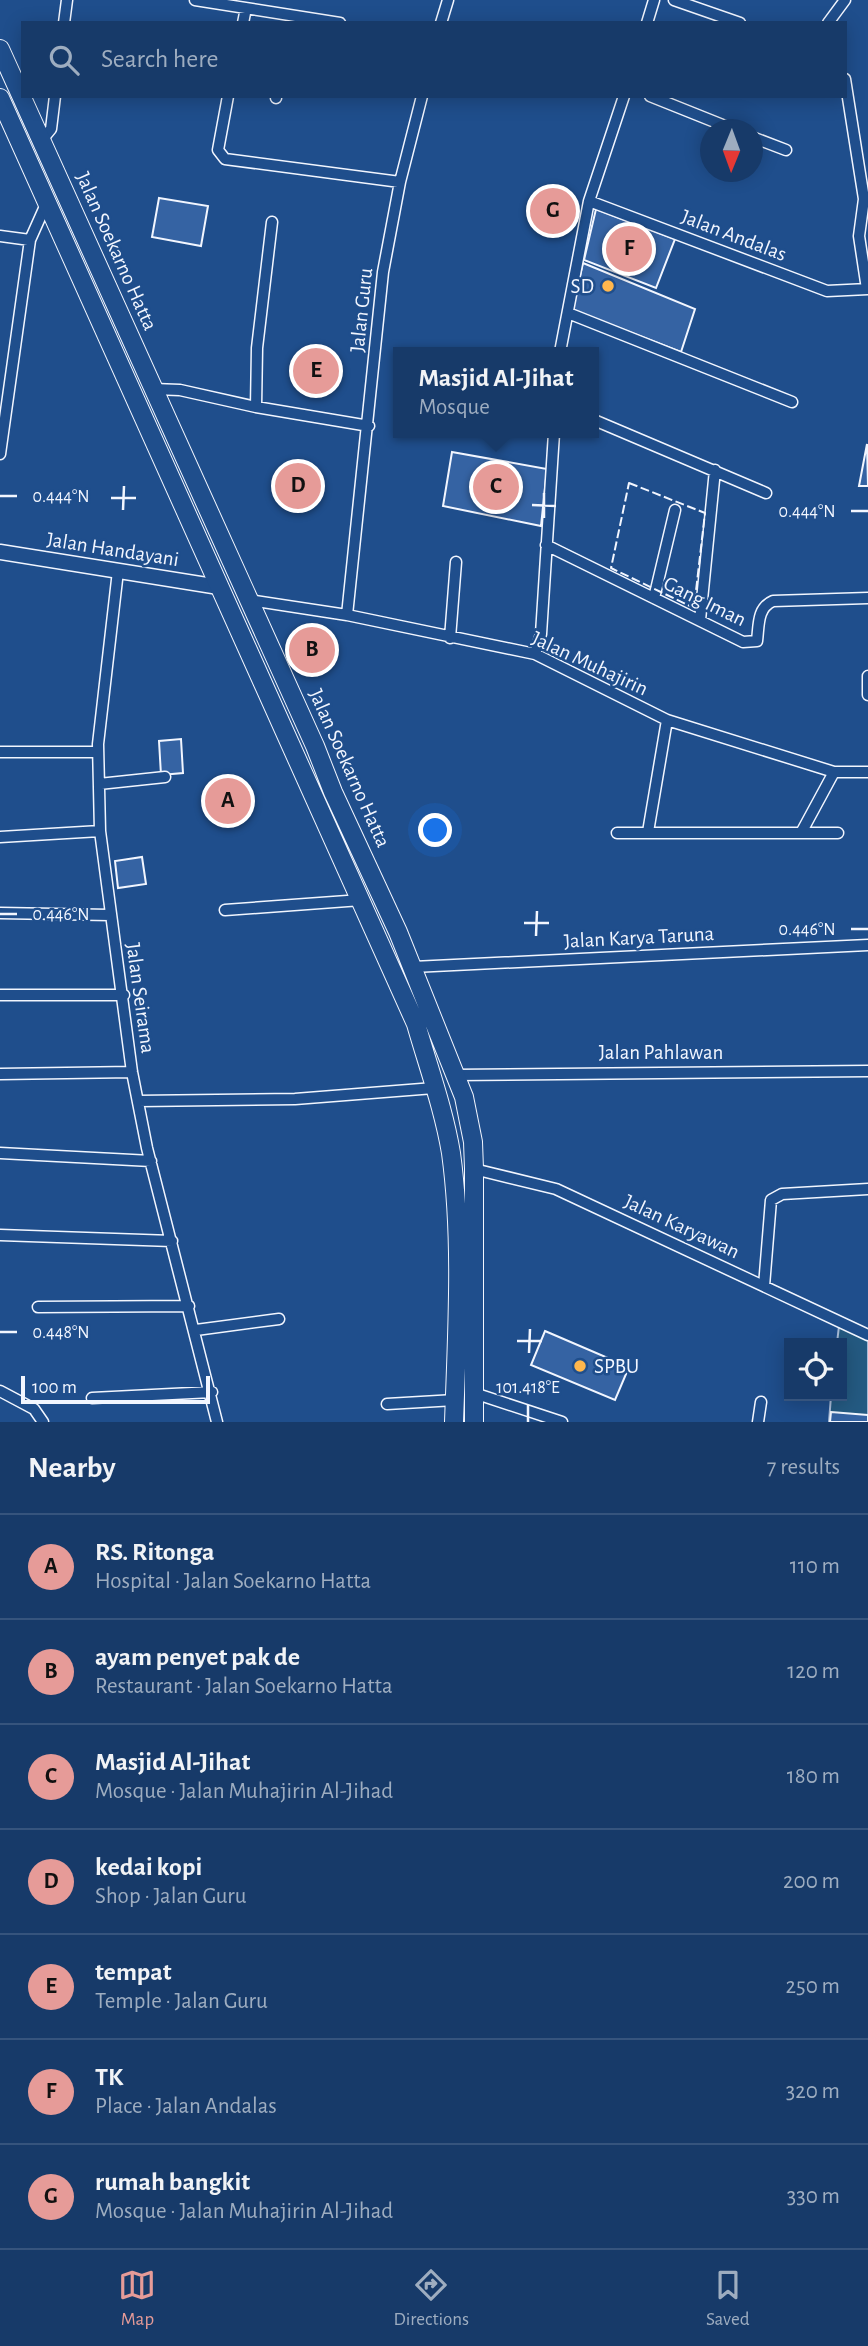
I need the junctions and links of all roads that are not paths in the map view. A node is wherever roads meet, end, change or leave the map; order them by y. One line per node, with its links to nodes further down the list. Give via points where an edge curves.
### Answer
1 (67, 0): 9 (street)
2 (195, 0): 7 (street)
3 (448, 0): 12 (street)
4 (654, 0): 13 (street)
5 (674, 0): 14 (street)
6 (845, 0): 15 (street)
7 (246, 8): 8 (street); 10 (street)
8 (290, 19): 11 (street)
9 (64, 21)
10 (243, 21)
11 (315, 21)
12 (442, 21)
13 (648, 21)
14 (734, 21)
15 (829, 21)
16 (0, 49): 18 (main road, Jalan Soekarno Hatta)
17 (847, 92): 36 (street, via 864,199 859,236)
18 (21, 94)
19 (0, 97): 32 (main road, Jalan Soekarno Hatta)
20 (23, 98): 27 (main road, Jalan Soekarno Hatta)
21 (55, 98): 27 (street, via 51,129)
22 (228, 98): 30 (street, via 218,150 225,159)
23 (421, 98): 30 (street, Jalan Guru)
24 (623, 98): 31 (street)
25 (655, 98): 26 (street)
26 (708, 119)
27 (42, 140): 39 (main road, Jalan Soekarno Hatta)
28 (763, 141): 29 (street)
29 (786, 150)
30 (400, 181): 44 (street, Jalan Guru, via 383,272)
31 (589, 201): 36 (street, Jalan Andalas, via 827,291); 37 (street)
32 (47, 202): 35 (street); 54 (main road, Jalan Soekarno Hatta)
33 (272, 222): 41 (street, via 257,348)
34 (0, 236): 35 (street)
35 (30, 240): 42 (street)
36 (868, 289)
37 (568, 313): 38 (street); 40 (street)
38 (561, 347)
39 (153, 389): 41 (street, via 180,390); 57 (main road, Jalan Soekarno Hatta)
40 (792, 402)
41 (256, 407): 44 (street)
42 (3, 419): 46 (street)
43 (599, 422): 47 (street)
44 (369, 426): 58 (street, Jalan Guru)
45 (554, 438): 50 (street)
46 (0, 454)
47 (715, 470): 48 (street); 59 (street)
48 (766, 493)
49 (674, 510): 55 (street)
50 (546, 545): 55 (street, Gang Iman); 61 (street, via 541,634)
51 (0, 552): 53 (street, Jalan Handayani)
52 (456, 562): 60 (street)
53 (118, 571): 54 (street, Jalan Handayani); 66 (street, Jalan Seirama)
54 (219, 587): 78 (main road, Jalan Soekarno Hatta)
55 (654, 598): 59 (street, Gang Iman)
56 (868, 598): 59 (street, Gang Iman, via 765,604 757,641 752,643)
57 (249, 600): 58 (street, Jalan Muhajirin); 77 (main road, Jalan Soekarno Hatta, via 332,792)
58 (347, 615): 60 (street, Jalan Muhajirin)
59 (699, 620)
60 (450, 638): 61 (street, Jalan Muhajirin)
61 (535, 654): 64 (street, Jalan Muhajirin)
62 (868, 676): 63 (street)
63 (867, 695)
64 (667, 720): 67 (street, Jalan Muhajirin); 73 (street)
65 (0, 752): 66 (street)
66 (99, 752): 70 (street, Jalan Seirama)
67 (834, 772): 68 (street, Jalan Muhajirin); 74 (street)
68 (868, 772)
69 (164, 777): 70 (street)
70 (99, 784): 71 (street, Jalan Seirama)
71 (100, 831): 76 (street); 82 (street, Jalan Seirama)
72 (617, 832): 73 (street)
73 (649, 832): 74 (street)
74 (801, 833): 75 (street)
75 (838, 833)
76 (0, 837)
77 (373, 873): 78 (main road); 84 (main road, Jalan Soekarno Hatta)
78 (353, 882): 79 (main road, Jalan Soekarno Hatta)
79 (361, 900): 80 (street); 91 (main road, Jalan Soekarno Hatta, via 416,1024)
80 (225, 910)
81 (0, 913): 82 (street)
82 (110, 915): 86 (street, Jalan Seirama)
83 (868, 945): 84 (street, Jalan Karya Taruna)
84 (413, 967): 90 (main road, Jalan Soekarno Hatta)
85 (0, 995): 86 (street)
86 (124, 995): 88 (street, Jalan Seirama)
87 (868, 1071): 90 (street, Jalan Pahlawan)
88 (132, 1072): 89 (street); 92 (street, Jalan Seirama)
89 (0, 1074)
90 (454, 1075): 95 (main road, Jalan Soekarno Hatta, via 464,1097)
91 (435, 1088): 92 (street, via 295,1099); 109 (main road, Jalan Soekarno Hatta, via 452,1166)
92 (138, 1101): 94 (street, Jalan Seirama)
93 (0, 1153): 94 (street)
94 (151, 1161): 98 (street, Jalan Seirama)
95 (474, 1168): 99 (street, Jalan Karyawan, via 556,1189); 107 (main road, Jalan Soekarno Hatta)
96 (868, 1189): 99 (street, via 782,1194 771,1200)
97 (0, 1235): 98 (street)
98 (172, 1241): 100 (street, Jalan Seirama)
99 (764, 1286): 104 (street, Jalan Karyawan)
100 (189, 1306): 101 (street); 103 (street, Jalan Seirama)
101 (38, 1307)
102 (279, 1319): 103 (street)
103 (196, 1331): 106 (street, Jalan Seirama)
104 (868, 1335)
105 (0, 1391): 112 (street, via 34,1409)
106 (212, 1392): 108 (street); 113 (street, Jalan Seirama)
107 (474, 1393): 115 (main road, Jalan Soekarno Hatta); 116 (street)
108 (92, 1398)
109 (455, 1400): 111 (street); 114 (main road, Jalan Soekarno Hatta)
110 (761, 1402): 117 (street)
111 (387, 1404)
112 (43, 1422)
113 (217, 1422)
114 (454, 1422)
115 (474, 1422)
116 (562, 1422)
117 (758, 1422)

